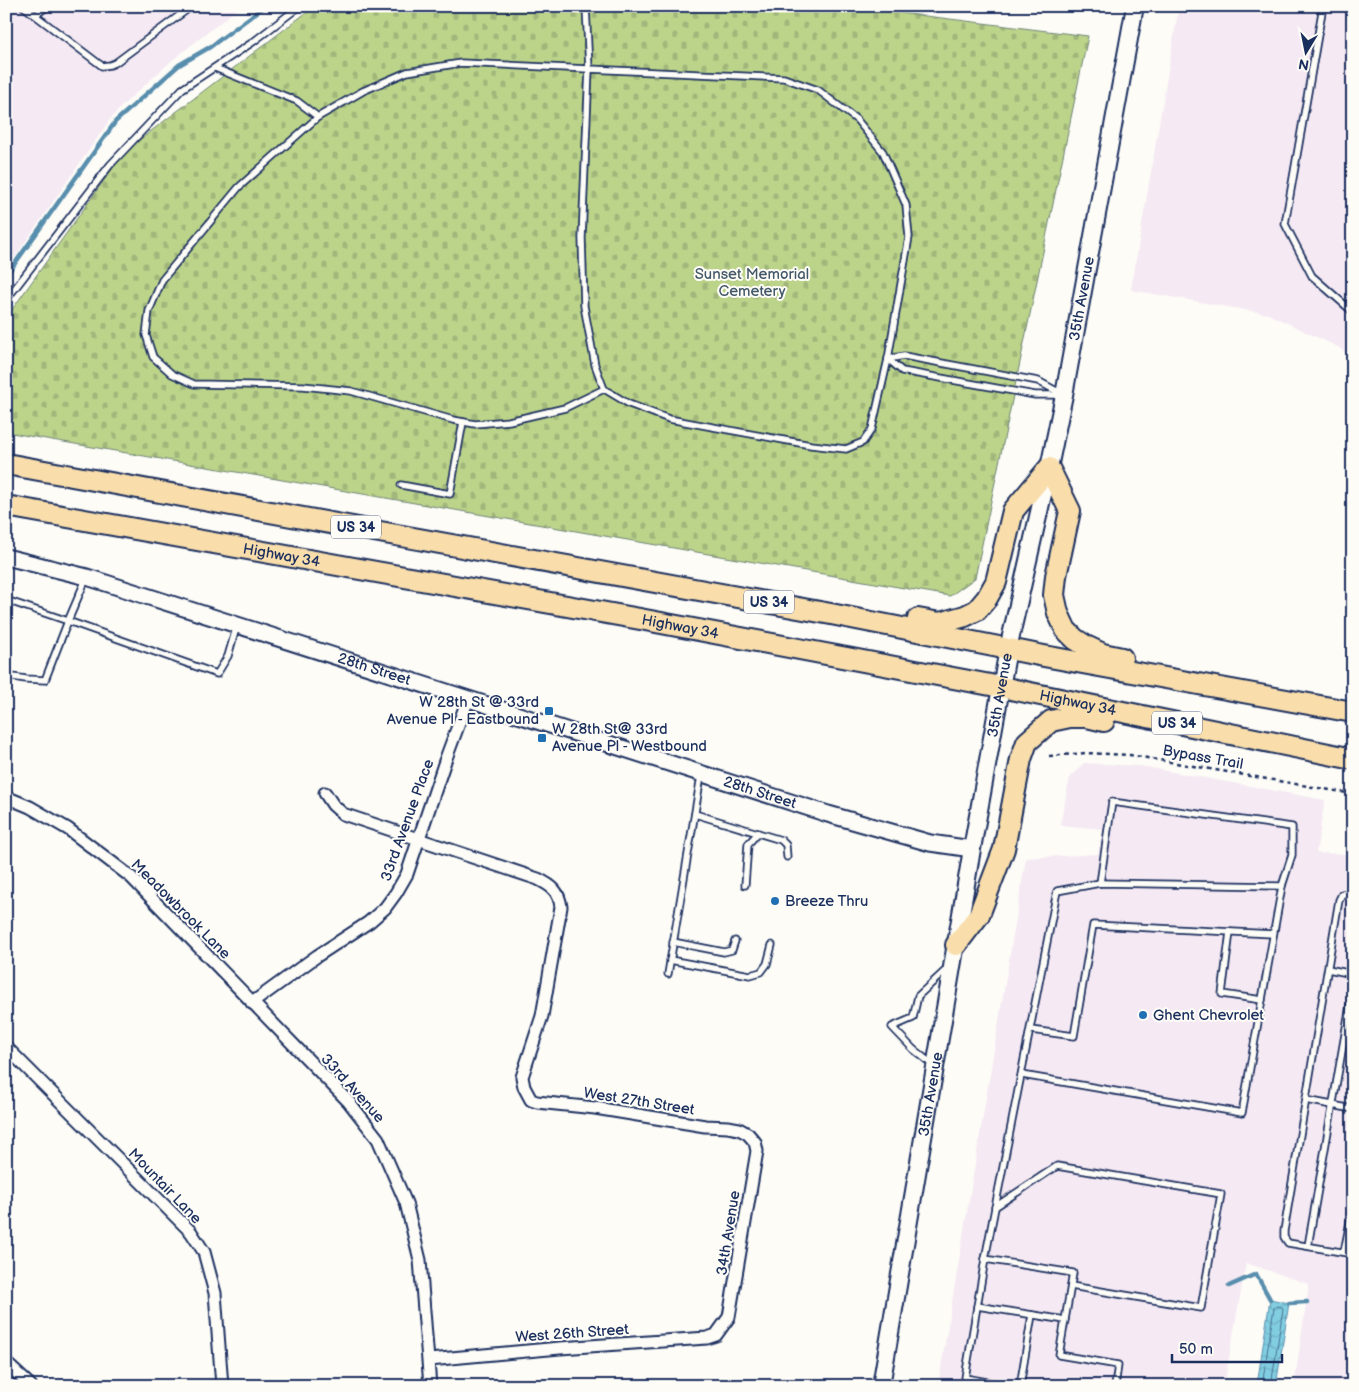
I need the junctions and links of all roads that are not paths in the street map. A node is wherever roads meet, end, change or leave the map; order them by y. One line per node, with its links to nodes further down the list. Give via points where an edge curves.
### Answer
1 (23, 6): 8 (lane)
2 (48, 6): 8 (lane)
3 (192, 6): 8 (lane, via 115,63 102,66)
4 (300, 6): 9 (lane)
5 (586, 6): 10 (lane)
6 (1134, 6): 16 (main road, 35th Avenue)
7 (1323, 6): 13 (lane, via 1285,224 1312,276)
8 (35, 15)
9 (215, 68): 11 (lane, via 297,101); 12 (lane, via 182,89 110,165)
10 (589, 69): 11 (lane, via 461,63 407,72 362,91); 14 (lane, via 784,78 818,90 857,120 884,152 906,205 909,237); 15 (lane, via 582,238 584,306 595,365)
11 (318, 117): 17 (lane, via 239,187 162,280 149,311 146,335 153,357 172,374 194,384 303,386 351,391)
12 (6, 300)
13 (1353, 312)
14 (888, 359): 15 (lane, via 872,429 863,442 846,449 669,419 629,404); 16 (lane, via 904,356 1038,381); 16 (lane, via 902,371 1035,395)
15 (604, 389): 17 (lane, via 565,408 509,421)
16 (1064, 395): 19 (main road, 35th Avenue)
17 (463, 422): 20 (lane, via 450,494)
18 (6, 464): 25 (highway, US 34)
19 (1049, 468): 25 (highway, via 1013,511 996,582 977,610 940,623 860,609); 28 (main road, 35th Avenue); 32 (highway, via 1070,511 1054,595 1066,630 1075,639 1103,654 1282,694)
20 (400, 485)
21 (6, 506): 30 (highway, Highway 34 / US 34, via 640,619)
22 (6, 558): 23 (street, 28th Street)
23 (87, 577): 26 (lane); 27 (street, 28th Street)
24 (6, 600): 26 (lane)
25 (831, 614): 28 (highway, US 34)
26 (68, 621): 27 (lane, via 217,674 228,656); 29 (lane, via 45,680)
27 (237, 625): 31 (street, 28th Street)
28 (1008, 649): 30 (main road, 35th Avenue); 32 (highway, US 34)
29 (6, 676)
30 (1001, 688): 34 (highway, Highway 34 / US 34); 42 (main road, 35th Avenue)
31 (468, 699): 36 (street, 28th Street); 41 (street, 33rd Avenue Place)
32 (1303, 702): 33 (highway, US 34)
33 (1353, 712)
34 (1353, 759)
35 (1353, 770): 53 (highway, via 1087,717 1051,721 1028,742 1021,759 1004,849 979,915)
36 (702, 774): 39 (lane); 42 (street, 28th Street, via 930,843)
37 (325, 793): 41 (street, via 343,814)
38 (6, 797): 61 (street, Meadowbrook Lane, via 68,829 131,877)
39 (695, 814): 40 (lane); 50 (lane)
40 (758, 833): 43 (lane, via 781,840 786,845); 45 (lane, via 748,844)
41 (419, 840): 61 (street, 33rd Avenue Place, via 407,874 385,908); 69 (street, West 27th Street, via 538,879 560,897 542,1016 522,1077 531,1100 728,1127)
42 (972, 849): 53 (main road, 35th Avenue)
43 (787, 857)
44 (1100, 883): 46 (lane); 46 (lane, via 1112,802 1292,827 1292,855); 62 (lane, via 1057,891)
45 (745, 885)
46 (1282, 886): 49 (lane)
47 (1353, 893): 56 (lane, via 1342,894 1339,900)
48 (1230, 932): 49 (lane); 60 (lane, via 1222,994); 62 (lane, via 1093,925 1074,1036)
49 (1273, 934): 60 (lane)
50 (673, 942): 51 (lane, via 724,952 732,950); 54 (lane)
51 (735, 942)
52 (772, 945): 54 (lane, via 767,964 761,972 750,976)
53 (956, 945): 55 (main road, 35th Avenue)
54 (670, 960): 57 (lane)
55 (952, 964): 64 (main road, 35th Avenue); 64 (lane, via 918,996 913,1018 892,1026 913,1050)
56 (1328, 969): 58 (lane); 66 (lane)
57 (668, 974)
58 (1353, 974)
59 (1353, 988): 67 (lane)
60 (1262, 1000): 65 (lane, via 1242,1113)
61 (252, 1003): 81 (street, 33rd Avenue, via 349,1102 378,1139 406,1203 420,1260)
62 (1031, 1030): 65 (lane)
63 (6, 1047): 84 (street, Mountair Lane, via 190,1232 204,1252 215,1293)
64 (935, 1066): 86 (main road, 35th Avenue)
65 (1022, 1074): 70 (lane)
66 (1306, 1100): 67 (lane); 72 (lane, via 1284,1237 1288,1243)
67 (1333, 1105): 68 (lane); 72 (lane)
68 (1353, 1109)
69 (748, 1134): 80 (street, 34th Avenue, via 757,1150 729,1317)
70 (995, 1207): 75 (lane); 76 (lane, via 1057,1166 1221,1194 1201,1308)
71 (1353, 1208): 73 (lane)
72 (1308, 1246): 73 (lane)
73 (1344, 1252): 74 (lane)
74 (1353, 1254)
75 (985, 1259): 76 (lane, via 1073,1273); 77 (lane)
76 (1071, 1286): 79 (lane)
77 (977, 1306): 78 (lane); 87 (lane, via 965,1378)
78 (1032, 1315): 79 (lane); 88 (lane)
79 (1065, 1320): 89 (lane, via 1059,1355 1118,1365)
80 (716, 1334): 81 (street, West 26th Street, via 707,1338)
81 (429, 1360): 85 (street, 33rd Avenue)
82 (6, 1363): 83 (street)
83 (31, 1386)
84 (222, 1386)
85 (430, 1386)
86 (881, 1386)
87 (1009, 1386)
88 (1020, 1386)
89 (1114, 1386)

